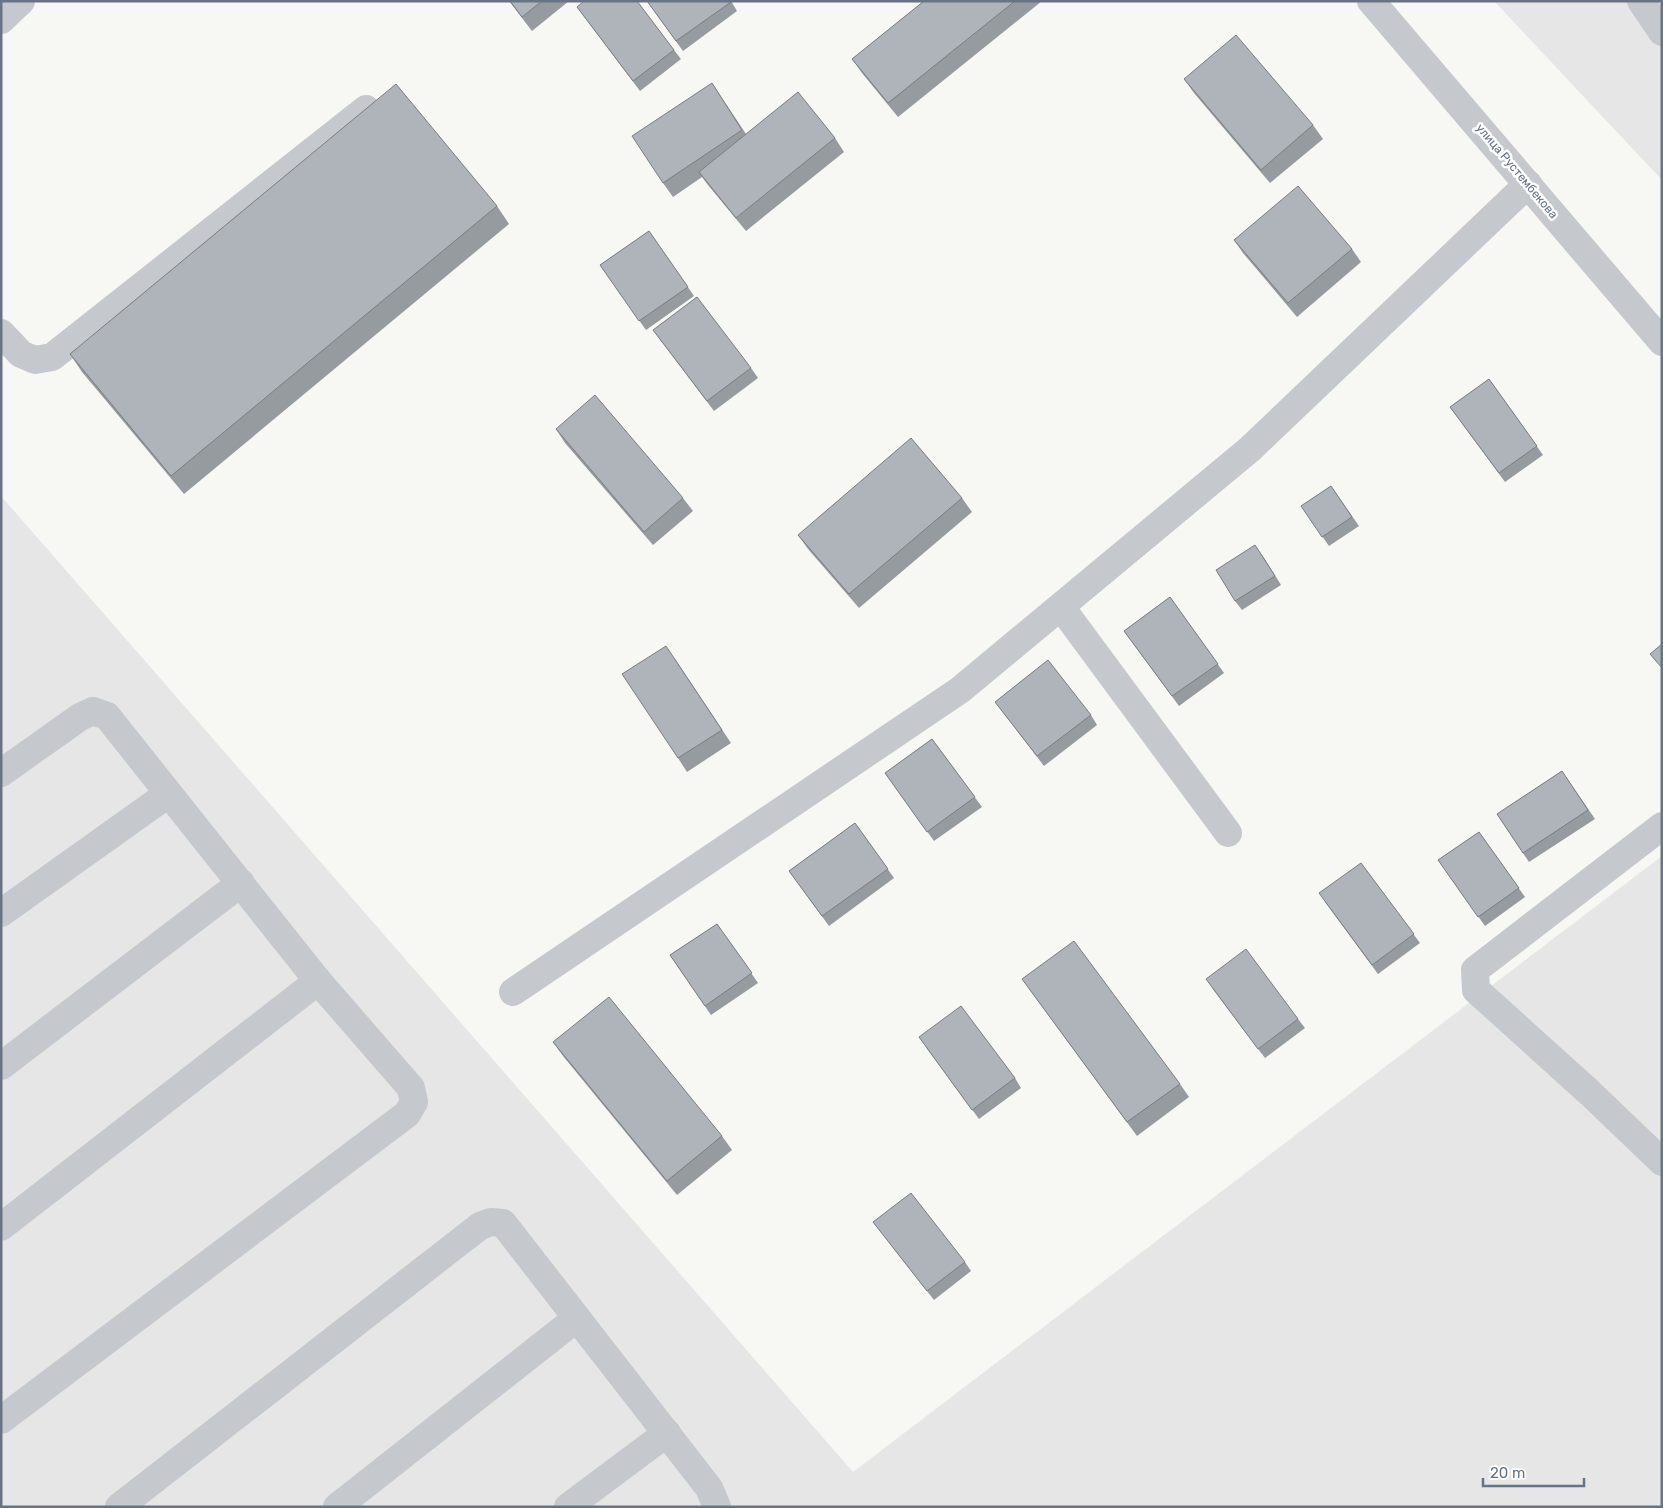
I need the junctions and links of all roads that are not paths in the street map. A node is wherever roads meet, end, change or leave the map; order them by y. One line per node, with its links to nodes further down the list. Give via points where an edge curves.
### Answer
1 (21, 1): 4 (street)
2 (1371, 1): 7 (street, улица Рустембекова)
3 (1641, 1): 5 (street)
4 (1, 20)
5 (1662, 32)
6 (366, 109): 8 (street, via 52,357 35,360 21,354)
7 (1528, 184): 9 (street, улица Рустембекова); 10 (street, via 1250,449)
8 (1, 333)
9 (1662, 342)
10 (1061, 607): 14 (street); 18 (street, via 960,690)
11 (1, 773): 12 (street, via 80,717 93,712 107,716)
12 (168, 794): 15 (street); 16 (street)
13 (1662, 826): 20 (street, via 1475,970 1476,990)
14 (1228, 833)
15 (240, 883): 17 (street); 19 (street)
16 (1, 913)
17 (318, 981): 21 (street); 23 (street, via 411,1088 414,1102 407,1114)
18 (513, 992)
19 (1, 1066)
20 (1662, 1162)
21 (1, 1227)
22 (577, 1318): 24 (street); 25 (street, via 503,1223 491,1222 480,1226); 26 (street)
23 (1, 1420)
24 (667, 1433): 27 (street); 28 (street, via 709,1488)
25 (119, 1507)
26 (337, 1507)
27 (568, 1507)
28 (717, 1507)

